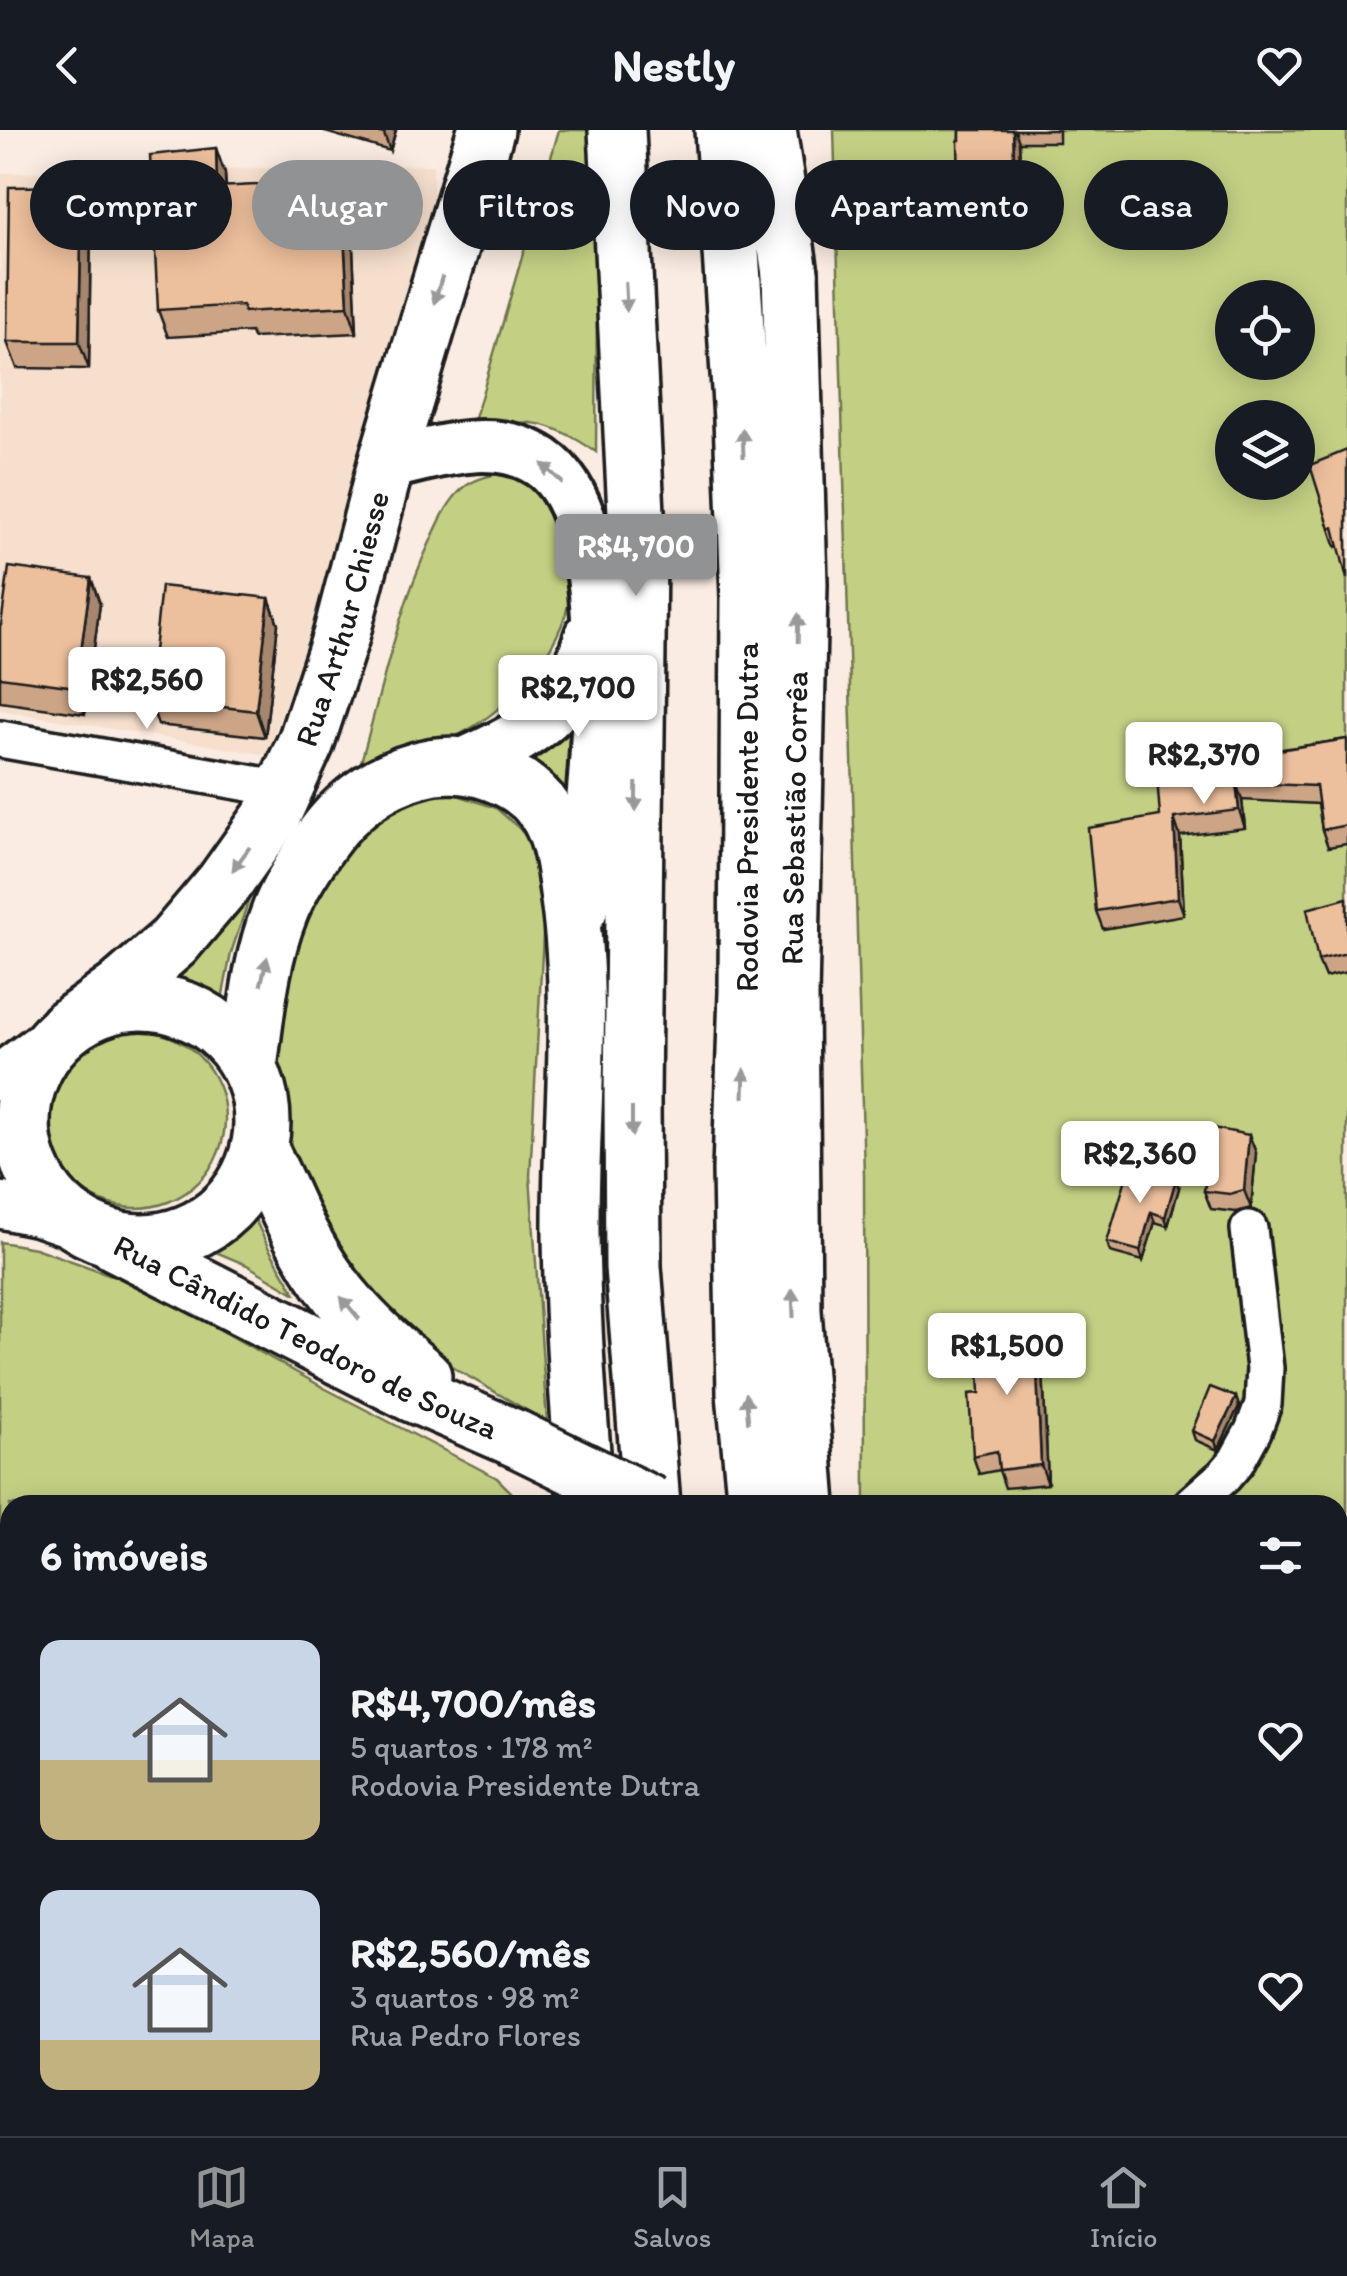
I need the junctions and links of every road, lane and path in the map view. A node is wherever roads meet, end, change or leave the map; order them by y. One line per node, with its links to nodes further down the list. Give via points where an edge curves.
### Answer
1 (486, 130): 7 (main road, Rua Arthur Chiesse, one-way to 7)
2 (617, 130): 23 (main road, one-way to 23, via 638,553 633,1267)
3 (723, 130): 24 (main road, Rodovia Presidente Dutra, one-way to 3, via 745,1394 741,1170 749,597)
4 (768, 130): 6 (main road)
5 (790, 130): 6 (main road, Rua Sebastião Corrêa)
6 (790, 272): 25 (main road, Rua Sebastião Corrêa, one-way to 6, via 793,1311 790,997 799,584)
7 (386, 464): 8 (main road, one-way to 7, via 586,534 566,487 540,462 510,449 470,446); 11 (main road, Rua Arthur Chiesse, via 341,636)
8 (598, 618): 10 (main road, via 568,690 552,710 519,738); 12 (main road, via 599,695)
9 (0, 739): 11 (street)
10 (459, 766): 12 (main road, via 517,783 551,821 563,854); 14 (main road, one-way to 10, via 257,1000 280,911 326,832 388,782 421,768)
11 (283, 789): 13 (main road, Rua Arthur Chiesse, one-way to 13, via 248,850 174,942)
12 (577, 979): 21 (main road, via 571,1231)
13 (66, 1028): 14 (main road, via 102,1008 166,1004 206,1020); 15 (street); 19 (main road, via 29,1084 24,1146 48,1198)
14 (249, 1067): 16 (main road, via 261,1111)
15 (0, 1076)
16 (260, 1149): 19 (main road, via 245,1185 204,1226 150,1242); 20 (main road, Rua Cândido Teodoro de Souza, one-way to 16, via 376,1338 350,1308 301,1236)
17 (0, 1204): 19 (street)
18 (1250, 1229): 26 (street, via 1263,1404 1236,1462)
19 (94, 1232): 20 (main road, Rua Cândido Teodoro de Souza, via 413,1394)
20 (496, 1429): 22 (main road, bridge)
21 (585, 1495)
22 (631, 1495)
23 (651, 1495)
24 (755, 1495)
25 (807, 1495)
26 (1202, 1495)

